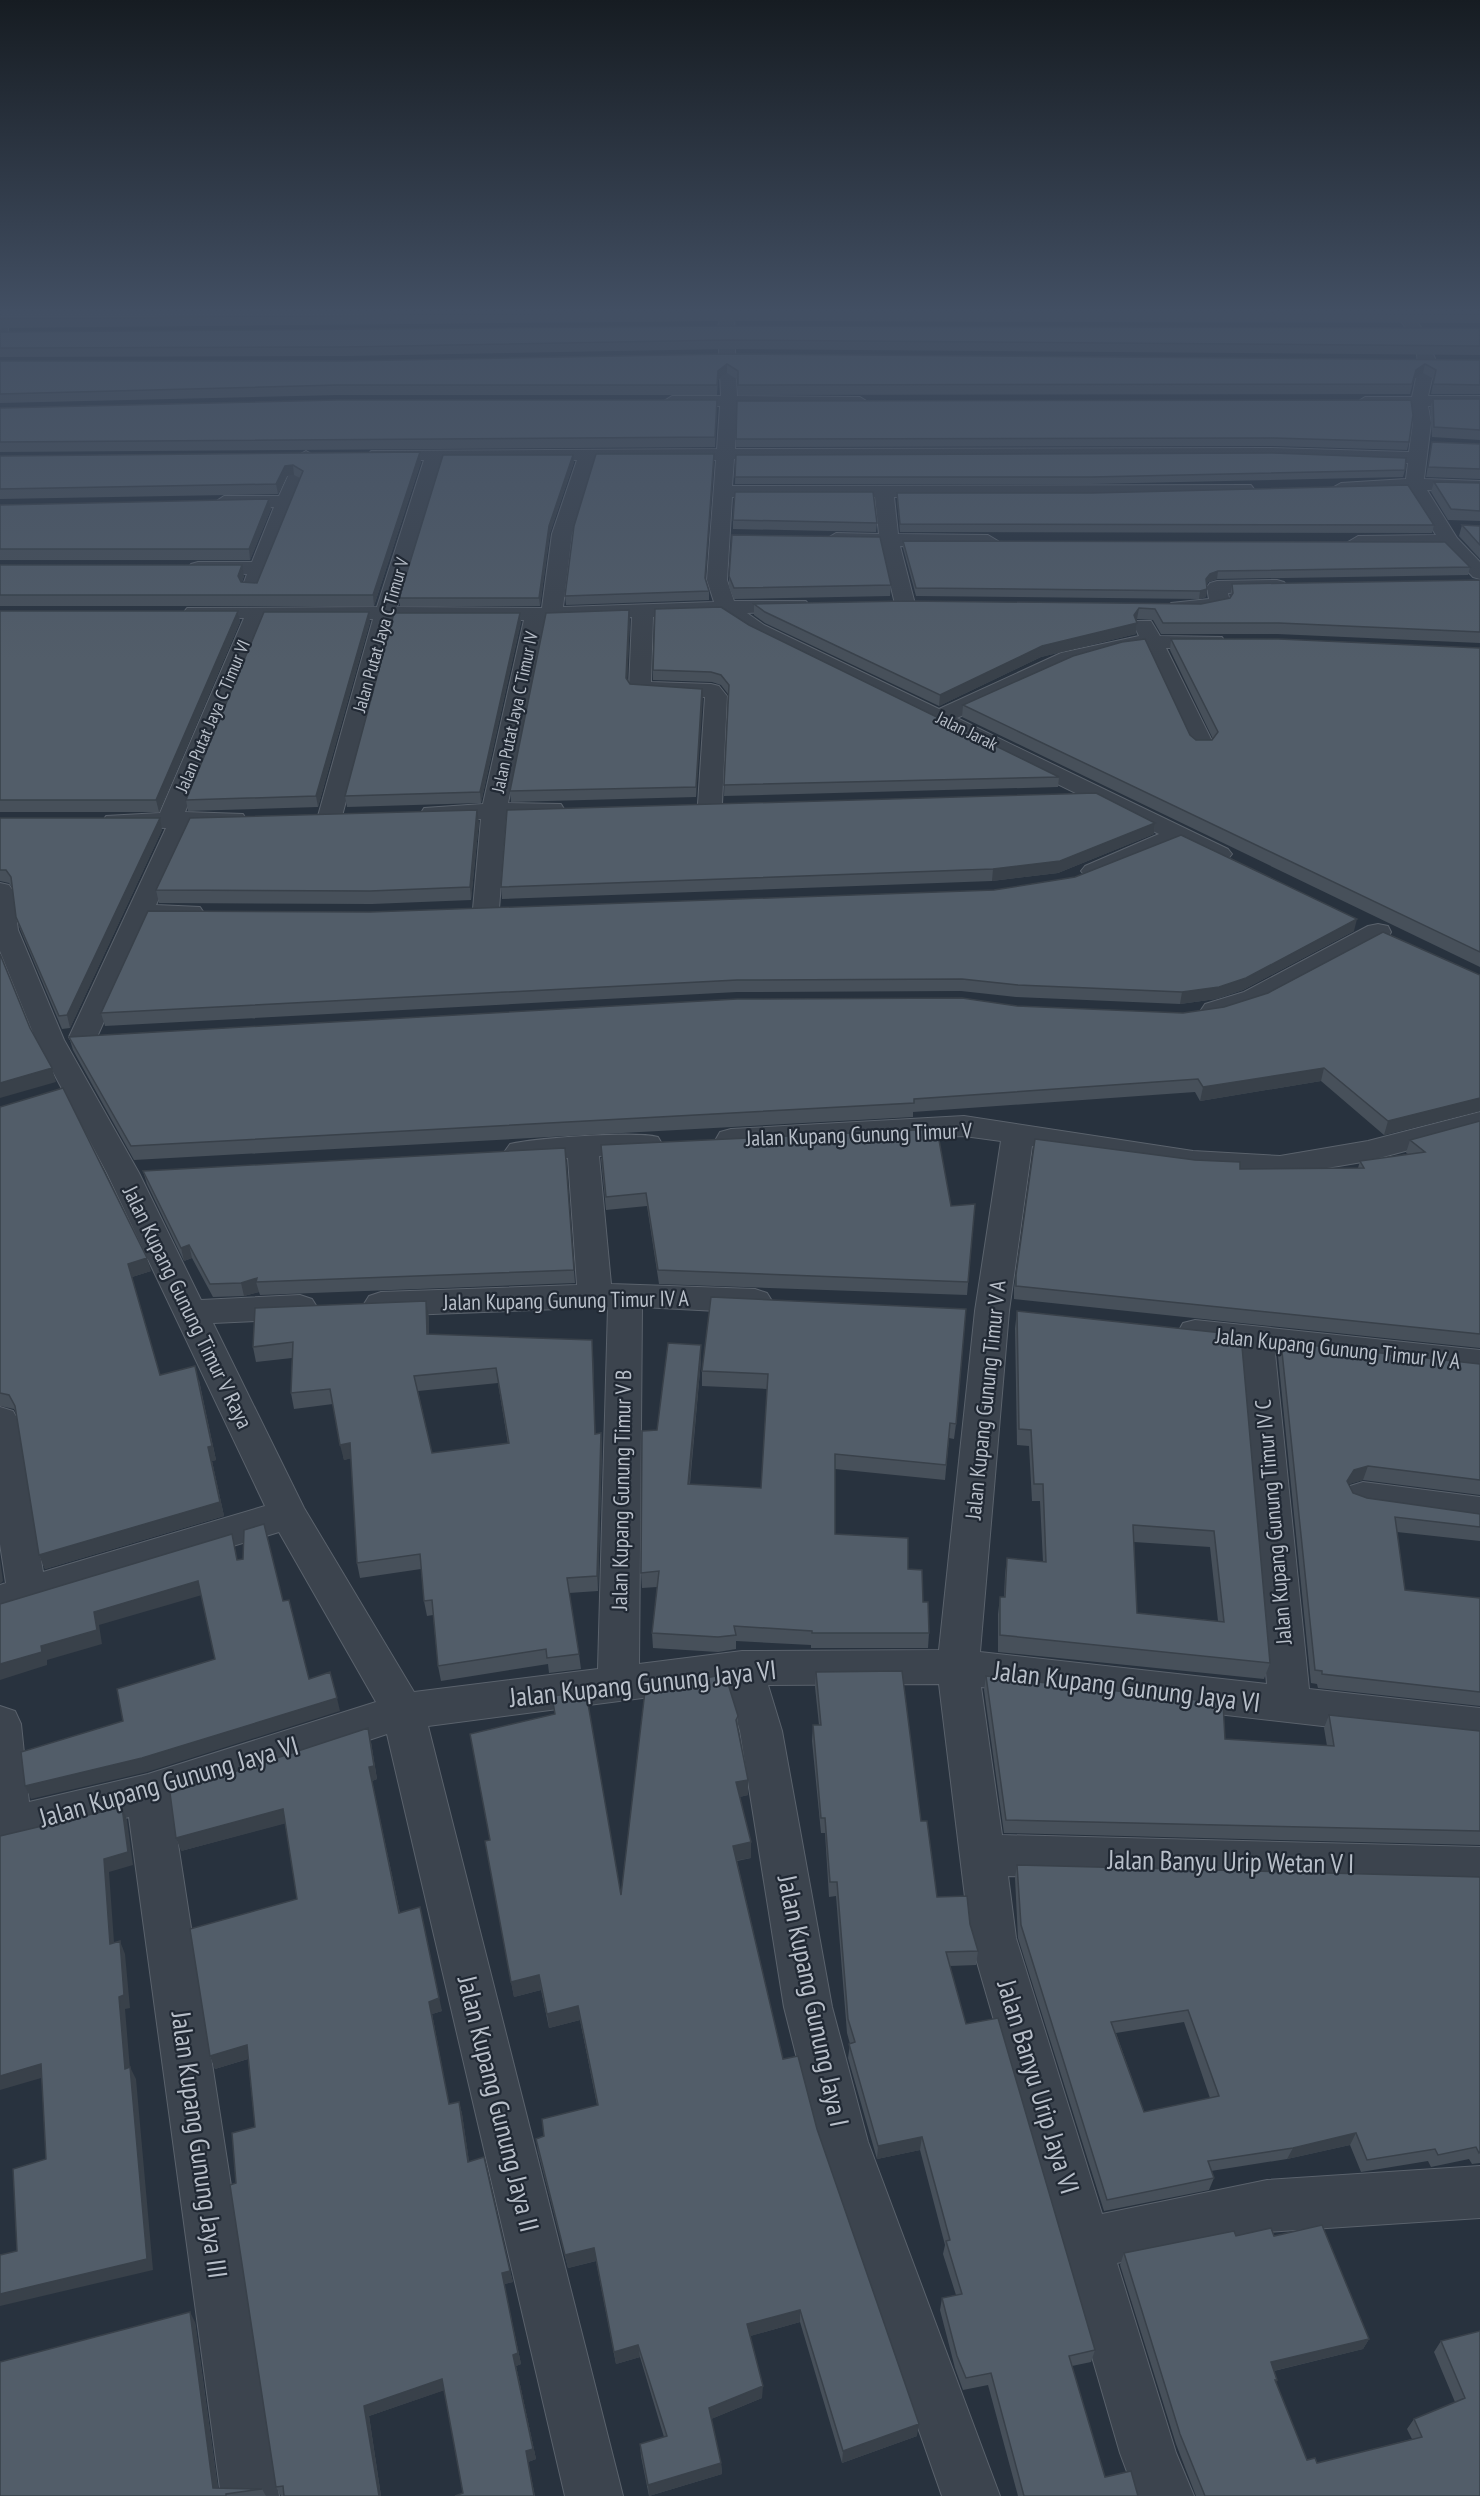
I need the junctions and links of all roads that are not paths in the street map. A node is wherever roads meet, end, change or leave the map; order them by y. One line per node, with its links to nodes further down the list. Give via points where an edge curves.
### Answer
1 (727, 428): 6 (street)
2 (1422, 428): 3 (street)
3 (1423, 449): 6 (street); 11 (street)
4 (435, 454): 5 (street); 7 (street); 36 (street, Jalan Putat Jaya C Timur V)
5 (588, 454): 6 (street); 37 (street, Jalan Putat Jaya C Timur IV, via 562,534)
6 (726, 454): 16 (street)
7 (364, 455)
8 (282, 456): 9 (street)
9 (306, 456): 10 (street); 17 (street, Jalan Putat Jaya C Timur VI)
10 (329, 456)
11 (1414, 484): 12 (street); 14 (street); 19 (street)
12 (1480, 486)
13 (1262, 489): 15 (street)
14 (1325, 489)
15 (884, 491): 16 (street); 21 (street)
16 (724, 492): 32 (street, via 731,537 717,580 719,597)
17 (285, 501): 18 (street); 25 (street, Jalan Putat Jaya C Timur VI)
18 (205, 502)
19 (1449, 532): 23 (street); 26 (street)
20 (820, 538): 21 (street)
21 (889, 540): 22 (street); 30 (street)
22 (1008, 542)
23 (1342, 542)
24 (178, 568): 25 (street)
25 (260, 568): 35 (street, Jalan Putat Jaya C Timur VI)
26 (1476, 579)
27 (1300, 586): 38 (street, via 1217,587 1220,603 1211,606 1134,606)
28 (818, 604): 32 (street)
29 (884, 604): 30 (street)
30 (904, 604): 31 (street)
31 (927, 604)
32 (726, 607): 33 (street); 40 (street, Jalan Jarak, via 757,629)
33 (643, 611): 37 (street); 44 (street, via 640,688 711,691 716,696)
34 (173, 612): 35 (street)
35 (250, 612): 36 (street); 51 (street, Jalan Putat Jaya C Timur VI)
36 (385, 613): 37 (street); 48 (street, Jalan Putat Jaya C Timur V)
37 (544, 614): 46 (street, Jalan Putat Jaya C Timur IV)
38 (1152, 642): 39 (street); 40 (street, via 1069,658); 41 (street)
39 (1234, 642)
40 (939, 717): 42 (street, Jalan Jarak)
41 (1202, 745)
42 (1100, 795): 43 (street); 52 (street, Jalan Jarak)
43 (1052, 796)
44 (710, 804)
45 (578, 808): 46 (street)
46 (494, 811): 47 (street); 56 (street, Jalan Putat Jaya C Timur IV)
47 (412, 813)
48 (330, 816)
49 (262, 818): 51 (street)
50 (90, 820): 51 (street)
51 (176, 820): 57 (street, Jalan Putat Jaya C Timur VI)
52 (1178, 835): 53 (street, Jalan Jarak); 54 (street)
53 (1241, 865)
54 (1073, 879)
55 (0, 891): 61 (street, Jalan Kupang Gunung Timur V Raya, via 5,930)
56 (486, 910)
57 (140, 913): 58 (street); 61 (street, Jalan Putat Jaya C Timur VI, via 95,1037)
58 (220, 913)
59 (1378, 931): 60 (street, via 1254,998)
60 (1190, 1014)
61 (50, 1040): 68 (street, Jalan Kupang Gunung Timur V Raya, via 64,1091 137,1172)
62 (1480, 1121): 63 (street, Jalan Kupang Gunung Timur V, via 1368,1151 1281,1166 1193,1161)
63 (1018, 1133): 64 (street, Jalan Kupang Gunung Timur V, via 964,1126); 77 (street, Jalan Kupang Gunung Timur V A, via 992,1312)
64 (583, 1147): 65 (street, Jalan Kupang Gunung Timur V); 66 (street, Jalan Kupang Gunung Timur V B)
65 (489, 1152)
66 (610, 1295): 67 (street, Jalan Kupang Gunung Timur IV A); 68 (street, Jalan Kupang Gunung Timur IV A); 79 (street, Jalan Kupang Gunung Timur V B)
67 (791, 1302)
68 (190, 1312): 75 (street, Jalan Kupang Gunung Timur V Raya)
69 (1164, 1329): 70 (street, Jalan Kupang Gunung Timur IV A)
70 (1256, 1339): 71 (street, Jalan Kupang Gunung Timur IV A); 80 (street, Jalan Kupang Gunung Timur IV C)
71 (1480, 1363)
72 (0, 1420): 76 (street)
73 (1363, 1496): 74 (street)
74 (1480, 1512)
75 (288, 1514): 76 (street); 81 (street, Jalan Kupang Gunung Timur V Raya)
76 (13, 1597)
77 (958, 1667): 78 (street, Jalan Kupang Gunung Jaya VI); 80 (street, Jalan Kupang Gunung Jaya VI); 86 (street, Jalan Banyu Urip Jaya VI)
78 (742, 1668): 79 (street, Jalan Kupang Gunung Jaya VI); 92 (street, Jalan Kupang Gunung Jaya I, via 761,1731 808,2007 843,2142)
79 (618, 1684): 81 (street, Jalan Kupang Gunung Jaya VI)
80 (1290, 1706): 83 (street, Jalan Kupang Gunung Jaya VI)
81 (403, 1711): 84 (street, Jalan Kupang Gunung Jaya VI); 91 (street, Jalan Kupang Gunung Jaya II)
82 (0, 1724): 85 (street)
83 (1480, 1726)
84 (148, 1793): 85 (street, Jalan Kupang Gunung Jaya VI); 90 (street, Jalan Kupang Gunung Jaya III)
85 (5, 1828)
86 (982, 1855): 87 (street, Jalan Banyu Urip Wetan V I); 89 (street, Jalan Banyu Urip Jaya VI, via 993,1938)
87 (1480, 1868)
88 (1480, 2192): 89 (street, via 1267,2206)
89 (1086, 2243): 93 (street, Jalan Banyu Urip Jaya VI, via 1148,2453)
90 (250, 2496)
91 (594, 2496)
92 (971, 2496)
93 (1166, 2496)

